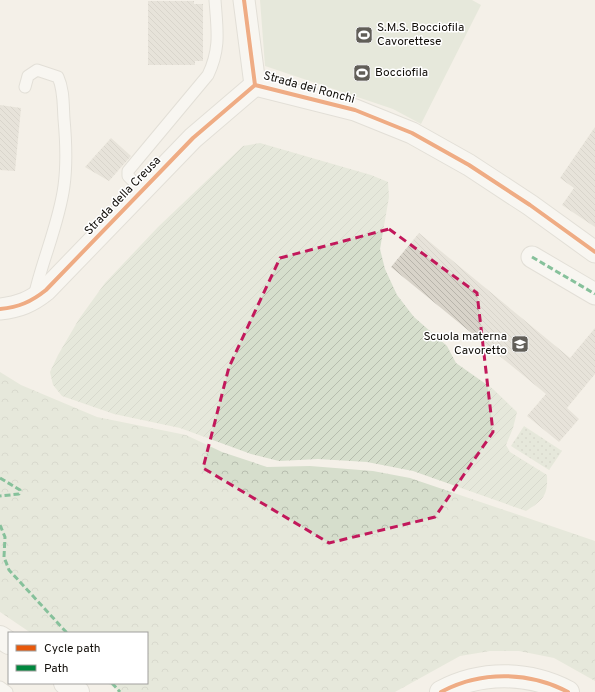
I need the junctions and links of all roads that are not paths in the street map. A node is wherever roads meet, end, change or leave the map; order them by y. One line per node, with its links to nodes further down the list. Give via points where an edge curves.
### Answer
1 (215, 0): 5 (lane, via 218,48 214,63 208,75 128,171 128,176)
2 (244, 0): 3 (street, Strada dei Ronchi)
3 (255, 85): 5 (street, Strada della Creusa, via 193,138); 6 (street, Strada dei Ronchi, via 355,110 412,133 469,165)
4 (24, 87): 9 (lane, via 28,76 37,70 58,77 62,86 65,125 64,185)
5 (142, 190): 9 (street, Strada della Creusa)
6 (595, 252)
7 (532, 257): 8 (street)
8 (595, 294)
9 (34, 300): 10 (street, Strada della Creusa, via 18,307)
10 (0, 309)
11 (66, 684): 14 (street)
12 (0, 687): 13 (lane)
13 (7, 692)
14 (78, 692)
15 (441, 692): 16 (street, via 473,679 500,675 528,678)
16 (568, 692)

